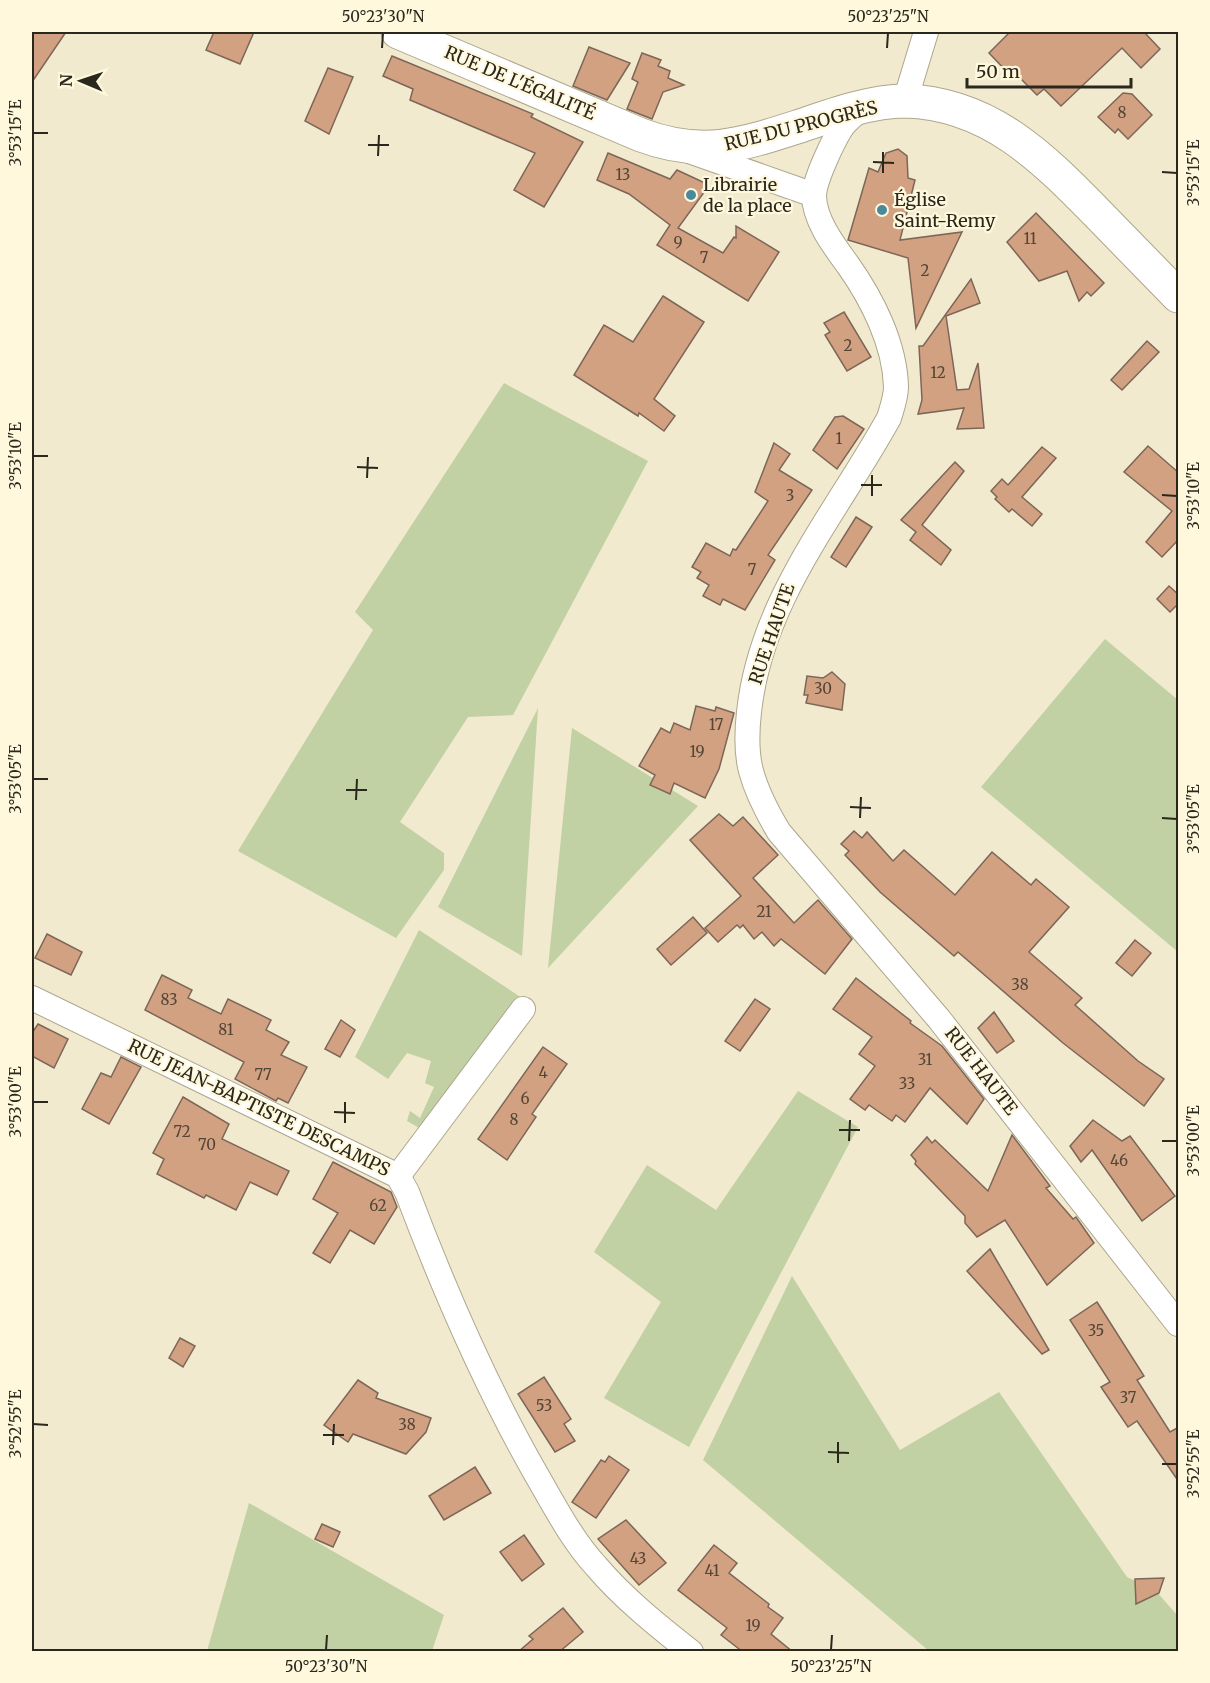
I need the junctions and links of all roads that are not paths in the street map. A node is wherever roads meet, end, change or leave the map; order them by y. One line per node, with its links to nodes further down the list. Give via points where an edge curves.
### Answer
1 (398, 32): 5 (main road, RUE DE L'ÉGALITÉ)
2 (926, 32): 3 (street)
3 (905, 101): 4 (main road, RUE DU PROGRÈS); 8 (main road, RUE DU PROGRÈS, via 962,112 1018,138 1046,160)
4 (862, 108): 6 (main road, RUE DU PROGRÈS, via 722,147); 7 (street, via 843,127)
5 (642, 135): 6 (main road, RUE DU PROGRÈS)
6 (678, 147): 7 (street)
7 (814, 195): 12 (street, RUE HAUTE, via 820,219 874,310 894,359 896,390 889,418 793,575 773,621 751,695 747,732 750,768 762,803 779,832 943,1024)
8 (1179, 296)
9 (32, 998): 11 (street, RUE JEAN-BAPTISTE DESCAMPS)
10 (523, 1009): 11 (street)
11 (398, 1176): 13 (street, RUE JEAN-BAPTISTE DESCAMPS, via 472,1354 554,1504 595,1566)
12 (1179, 1324)
13 (691, 1652)

